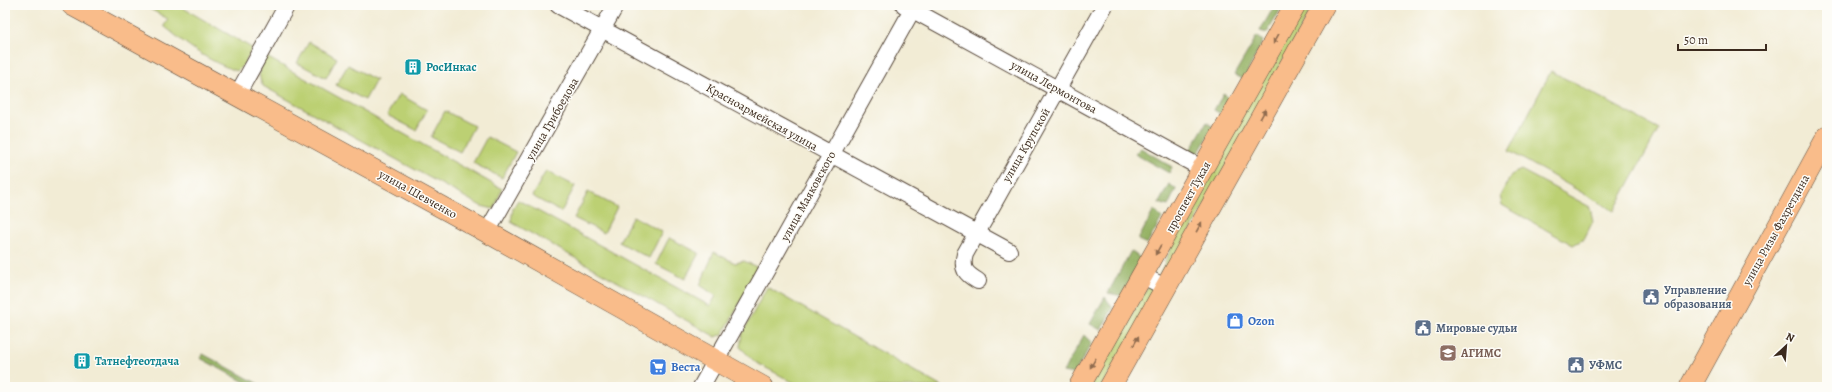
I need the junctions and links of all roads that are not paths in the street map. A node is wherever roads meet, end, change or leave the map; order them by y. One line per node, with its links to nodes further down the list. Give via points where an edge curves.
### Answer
1 (72, 5): 11 (main road, улица Шевченко)
2 (287, 5): 11 (street)
3 (558, 5): 9 (street, Красноармейская улица)
4 (616, 5): 9 (street, улица Грибоедова)
5 (1105, 5): 10 (street, улица Крупской)
6 (1295, 5): 14 (main road, проспект Тукая, one-way to 14)
7 (1324, 5): 20 (main road, проспект Тукая, one-way to 7)
8 (911, 7): 10 (street, улица Лермонтова); 13 (street, улица Маяковского)
9 (603, 30): 13 (street, Красноармейская улица); 15 (street, улица Грибоедова)
10 (1058, 89): 14 (street, улица Лермонтова); 16 (street, улица Крупской)
11 (237, 95): 15 (main road, улица Шевченко)
12 (1827, 137): 26 (main road, улица Ризы Фахретдина)
13 (830, 155): 16 (street, Красноармейская улица); 21 (street, улица Маяковского)
14 (1203, 169): 18 (main road, проспект Тукая, one-way to 18)
15 (487, 232): 21 (main road, улица Шевченко)
16 (975, 234): 17 (street, Красноармейская улица); 19 (street, улица Крупской, via 963,262 968,275)
17 (1009, 251)
18 (1143, 276): 20 (street); 24 (main road, проспект Тукая, one-way to 24)
19 (978, 281)
20 (1165, 287): 25 (main road, проспект Тукая, one-way to 20)
21 (716, 360): 22 (street, улица Маяковского); 23 (main road, улица Шевченко)
22 (701, 387)
23 (763, 387)
24 (1079, 387)
25 (1110, 387)
26 (1690, 387)

